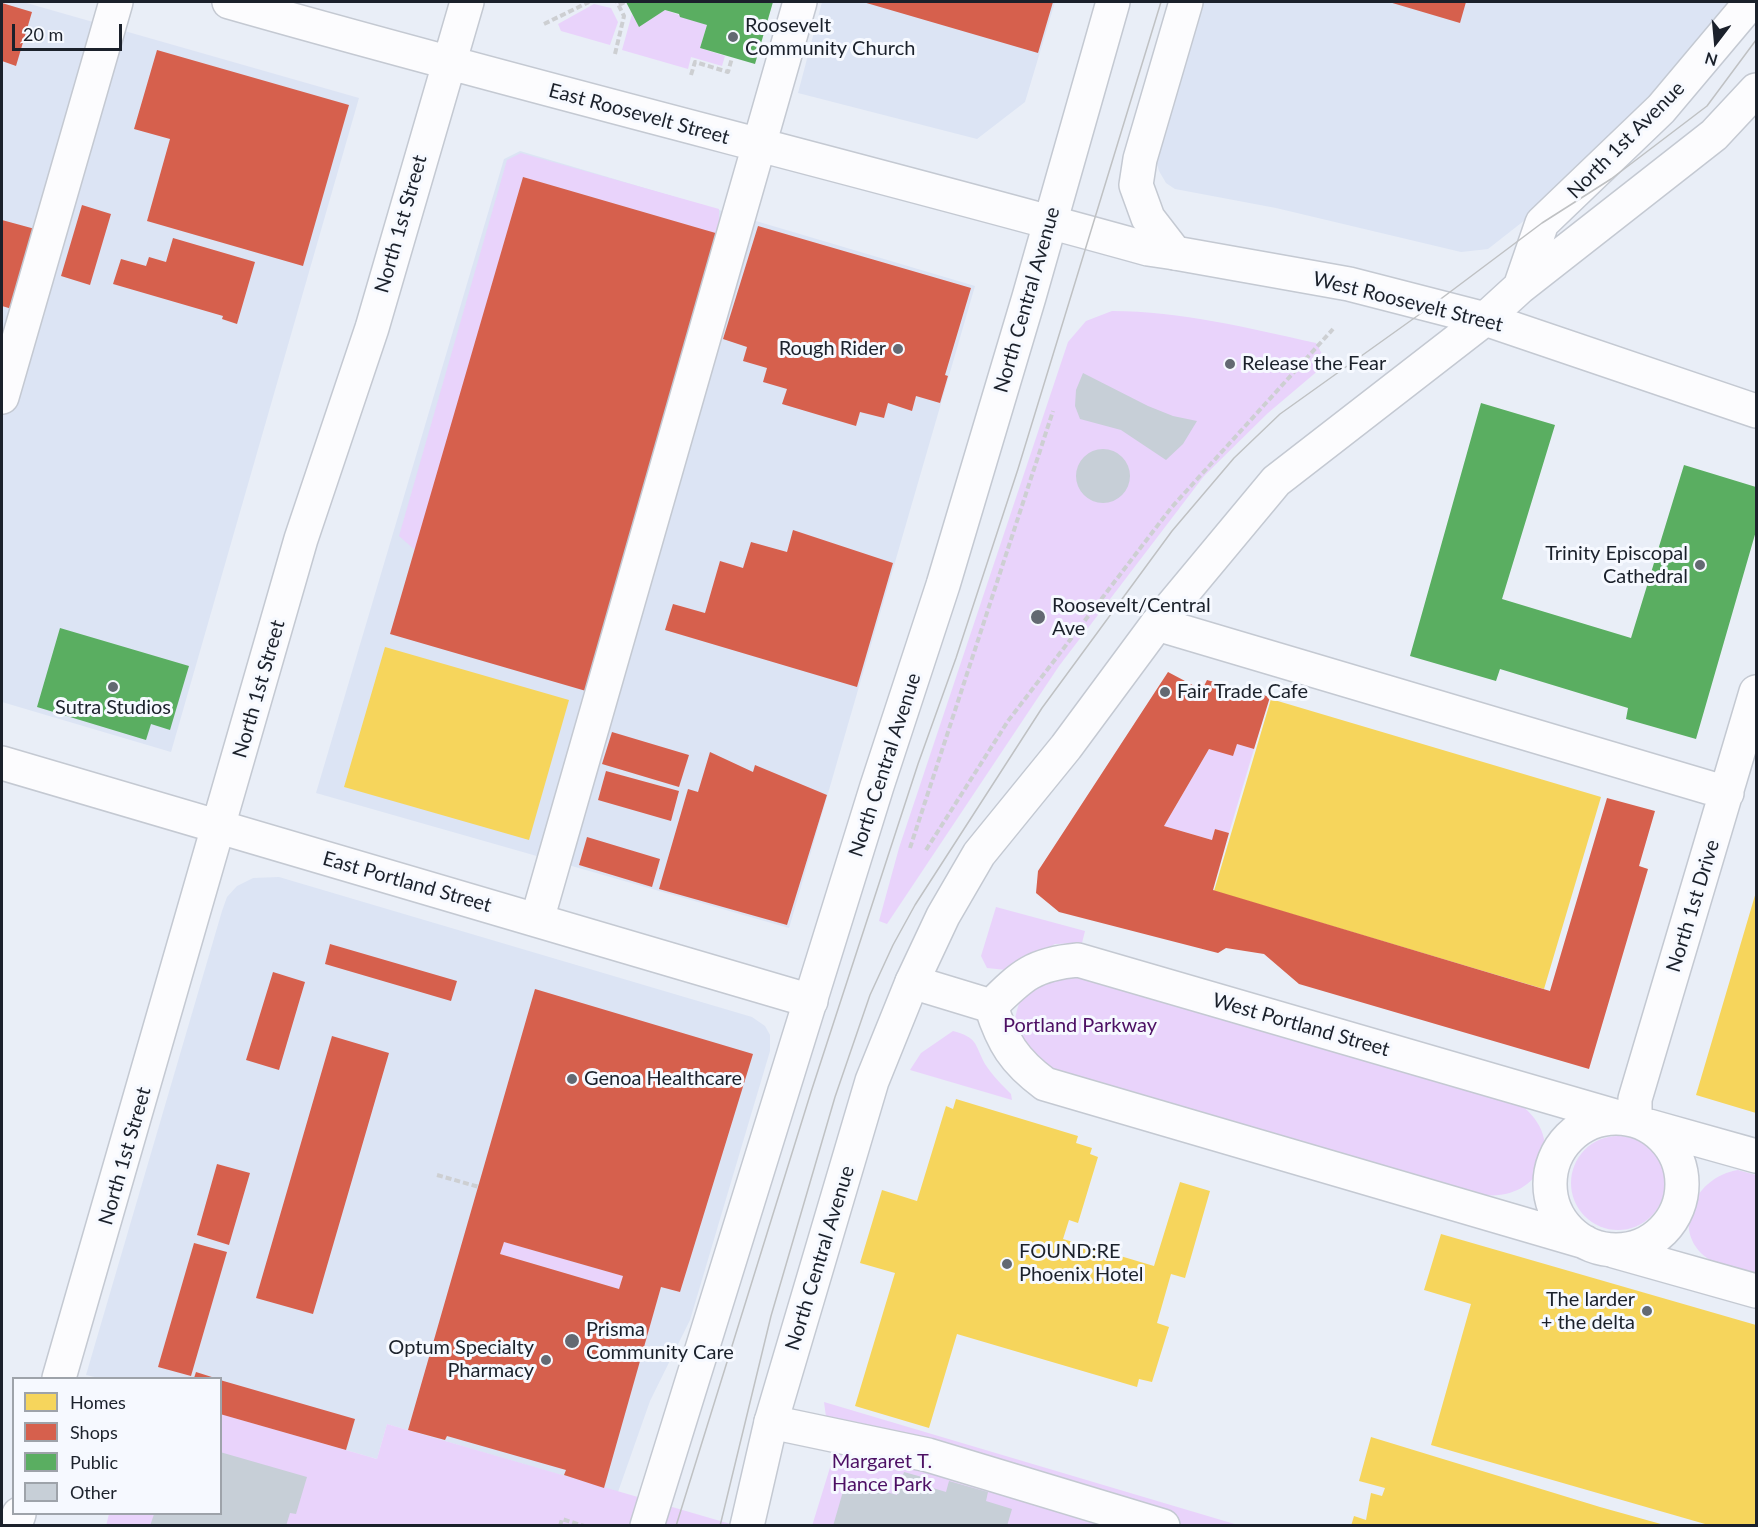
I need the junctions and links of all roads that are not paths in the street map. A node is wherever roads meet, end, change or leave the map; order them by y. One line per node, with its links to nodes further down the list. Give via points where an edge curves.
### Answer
1 (116, 2): 15 (street)
2 (229, 2): 8 (street, East Roosevelt Street)
3 (467, 2): 8 (street, North 1st Street)
4 (800, 2): 10 (street)
5 (1113, 2): 11 (street, North Central Avenue)
6 (1186, 2): 12 (street, via 1136,185 1148,218)
7 (1751, 2): 13 (street, North 1st Avenue, via 1661,109 1542,223)
8 (448, 63): 10 (street, East Roosevelt Street); 22 (street, North 1st Street, via 372,328 301,539)
9 (1756, 90): 13 (street, North 1st Avenue, via 1714,135)
10 (759, 144): 11 (street, East Roosevelt Street); 23 (street)
11 (1051, 221): 12 (street, West Roosevelt Street); 25 (street, North Central Avenue, via 943,585)
12 (1175, 253): 14 (street, West Roosevelt Street, via 1349,284)
13 (1520, 287): 14 (street, North 1st Avenue)
14 (1485, 319): 16 (street, West Roosevelt Street); 17 (street, North Central Avenue, via 1276,481)
15 (2, 397)
16 (1756, 411)
17 (1157, 624): 21 (street); 24 (street, North Central Avenue, via 1066,747 979,854 943,916)
18 (1756, 693): 19 (street, North 1st Drive)
19 (1750, 742): 21 (street, North 1st Drive)
20 (2, 763): 22 (street, East Portland Street)
21 (1727, 793): 27 (street, North 1st Drive, via 1635,1099)
22 (220, 827): 23 (street, East Portland Street); 31 (street, North 1st Street)
23 (537, 920): 25 (street, East Portland Street)
24 (912, 982): 26 (street); 32 (street, North Central Avenue, via 872,1081)
25 (812, 1001): 33 (street, North Central Avenue)
26 (991, 1006): 27 (street, West Portland Street, via 1015,982 1047,963 1078,960); 29 (street, West Portland Street, via 1014,1058 1045,1084)
27 (1634, 1121): 28 (street, West Portland Street); 29 (street, West Portland Street, via 1599,1119 1578,1129 1562,1145 1552,1165 1549,1188 1555,1209 1567,1228); 29 (street, West Portland Street, via 1665,1139 1677,1158 1682,1180 1680,1202 1670,1223 1653,1239 1632,1248)
28 (1756, 1156)
29 (1597, 1246): 30 (street, West Portland Street)
30 (1756, 1291)
31 (59, 1377)
32 (771, 1422): 34 (street, North Central Avenue); 35 (street, via 928,1455)
33 (647, 1526)
34 (747, 1526)
35 (1163, 1526)

